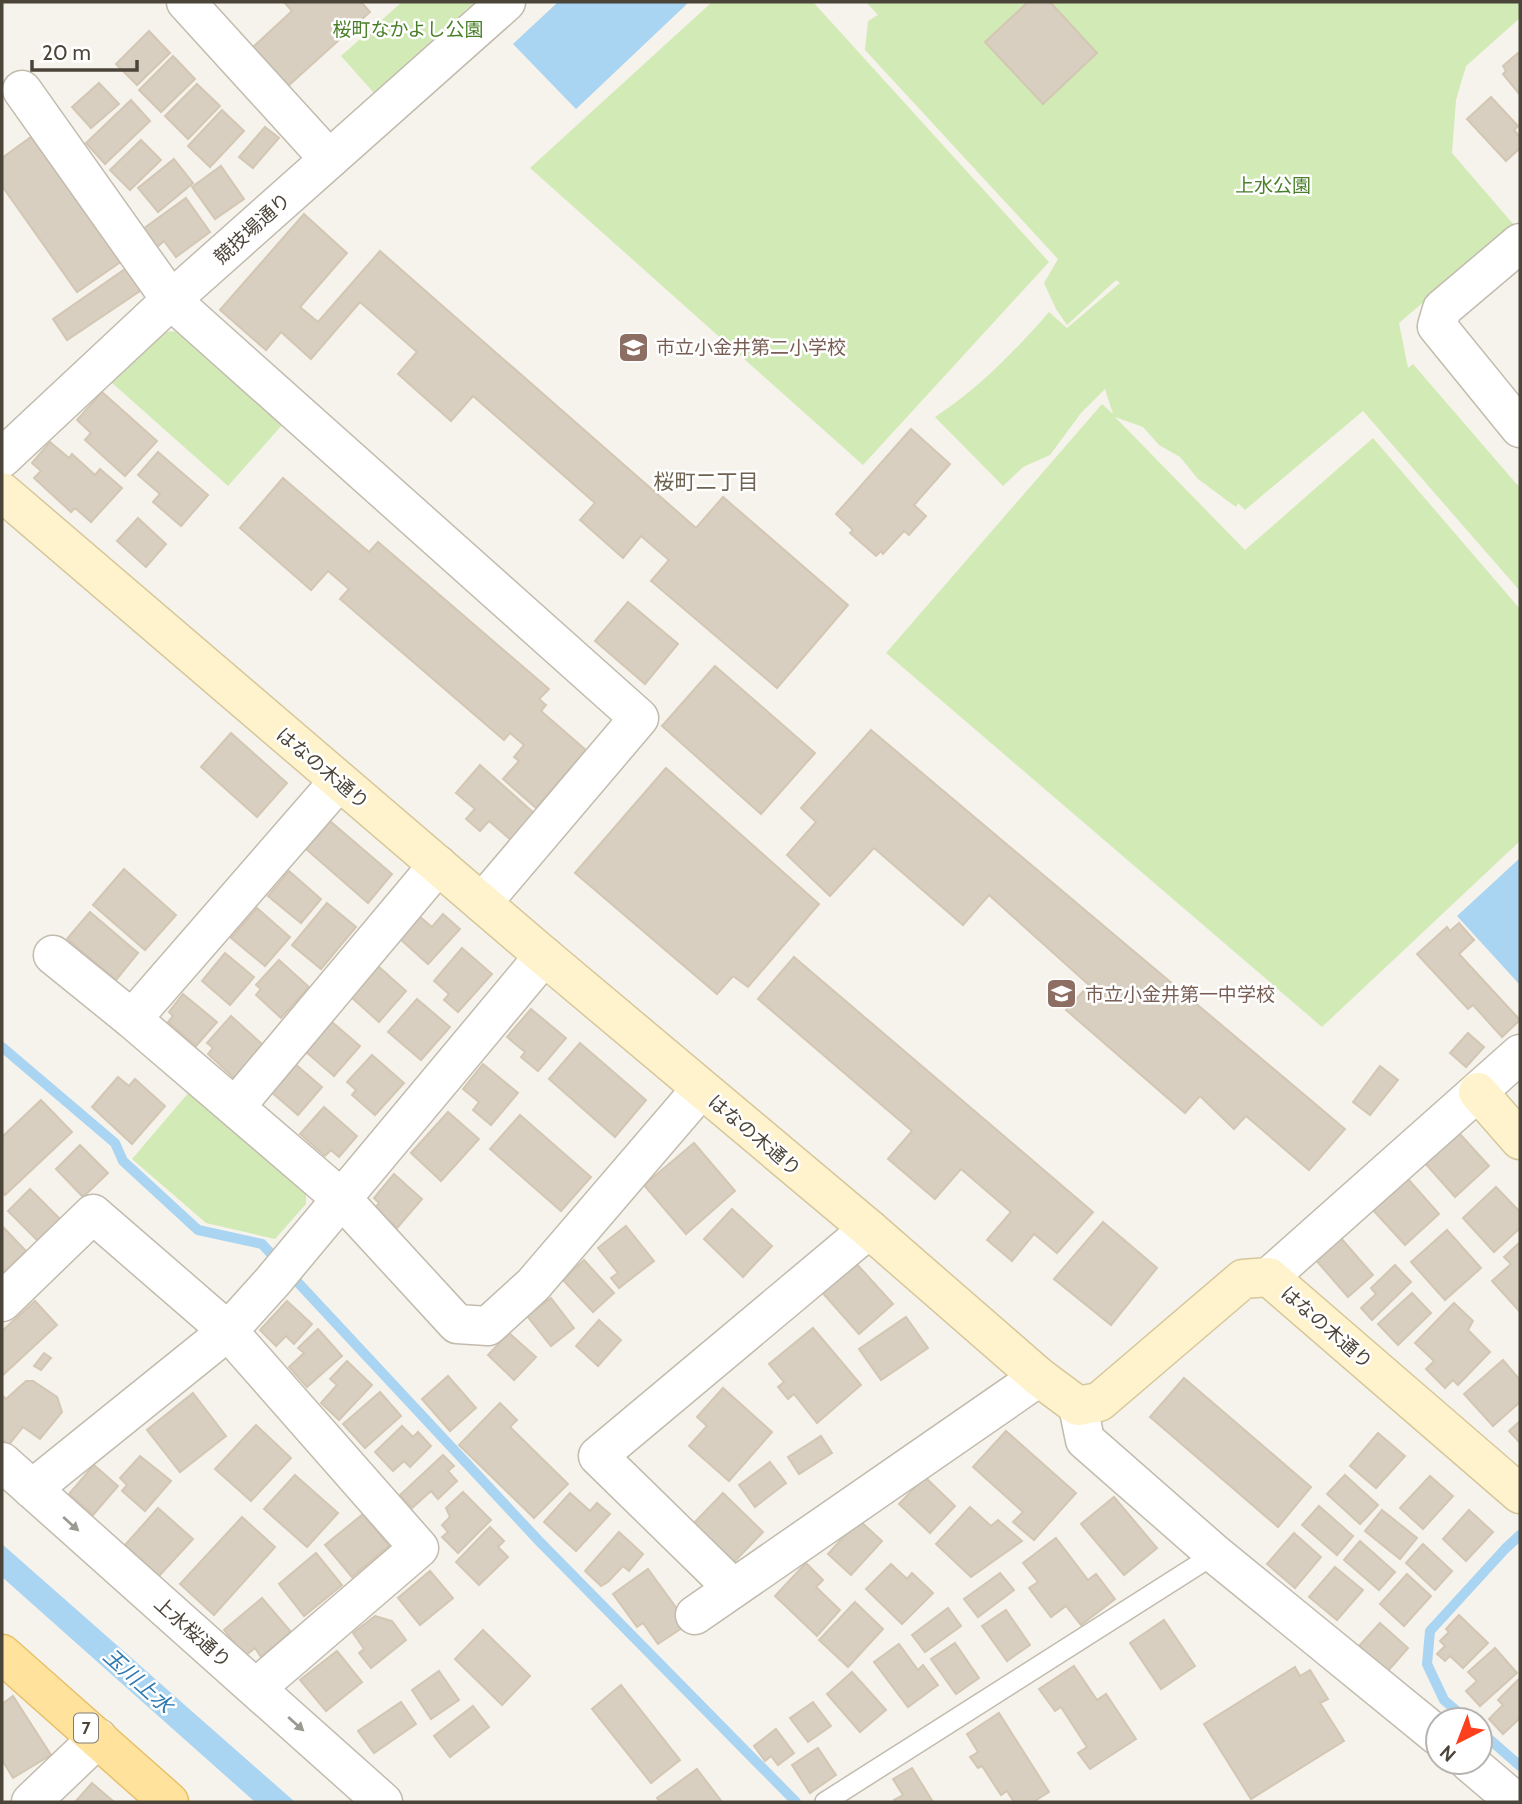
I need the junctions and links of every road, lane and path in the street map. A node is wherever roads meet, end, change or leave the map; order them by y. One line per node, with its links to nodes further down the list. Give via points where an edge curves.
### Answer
1 (186, 2): 4 (street)
2 (506, 2): 4 (street, 競技場通り)
3 (22, 90): 6 (street)
4 (329, 159): 6 (street, 競技場通り)
5 (1520, 243): 7 (street, via 1441,309 1437,326)
6 (171, 300): 8 (street, 競技場通り); 12 (street, via 639,718)
7 (1520, 428)
8 (2, 458)
9 (2, 492): 10 (street, はなの木通り)
10 (339, 781): 11 (street, はなの木通り); 15 (street)
11 (438, 865): 12 (street, はなの木通り); 19 (street)
12 (482, 903): 14 (street, はなの木通り)
13 (53, 955): 15 (street)
14 (544, 956): 17 (street, はなの木通り); 21 (street)
15 (132, 1019): 19 (street)
16 (1520, 1054): 18 (street)
17 (701, 1089): 21 (street, via 533,1285 488,1326 457,1324); 22 (street, はなの木通り)
18 (1478, 1092): 20 (street); 23 (street)
19 (236, 1106): 21 (street)
20 (1520, 1140)
21 (342, 1199): 25 (street)
22 (869, 1229): 26 (street, はなの木通り); 32 (street, via 598,1457)
23 (1269, 1277): 27 (street, はなの木通り, via 1242,1279 1099,1402); 30 (street, はなの木通り)
24 (2, 1302): 25 (street, via 93,1214)
25 (228, 1331): 29 (street); 35 (street, via 419,1548)
26 (1039, 1377): 27 (street, はなの木通り); 32 (street)
27 (1079, 1406): 31 (street, via 1085,1440)
28 (2, 1462): 29 (street, 上水桜通り)
29 (32, 1489): 35 (street, 上水桜通り, one-way to 35)
30 (1520, 1494)
31 (1215, 1554): 36 (street); 42 (lane)
32 (733, 1588): 33 (street)
33 (695, 1615)
34 (2, 1654): 37 (main road, 7)
35 (256, 1688): 41 (street, 上水桜通り, one-way to 41)
36 (1424, 1725)
37 (98, 1738): 39 (street); 40 (main road, 7)
38 (1485, 1776): 43 (street)
39 (31, 1802)
40 (169, 1802)
41 (383, 1802)
42 (825, 1802)
43 (1516, 1802)

